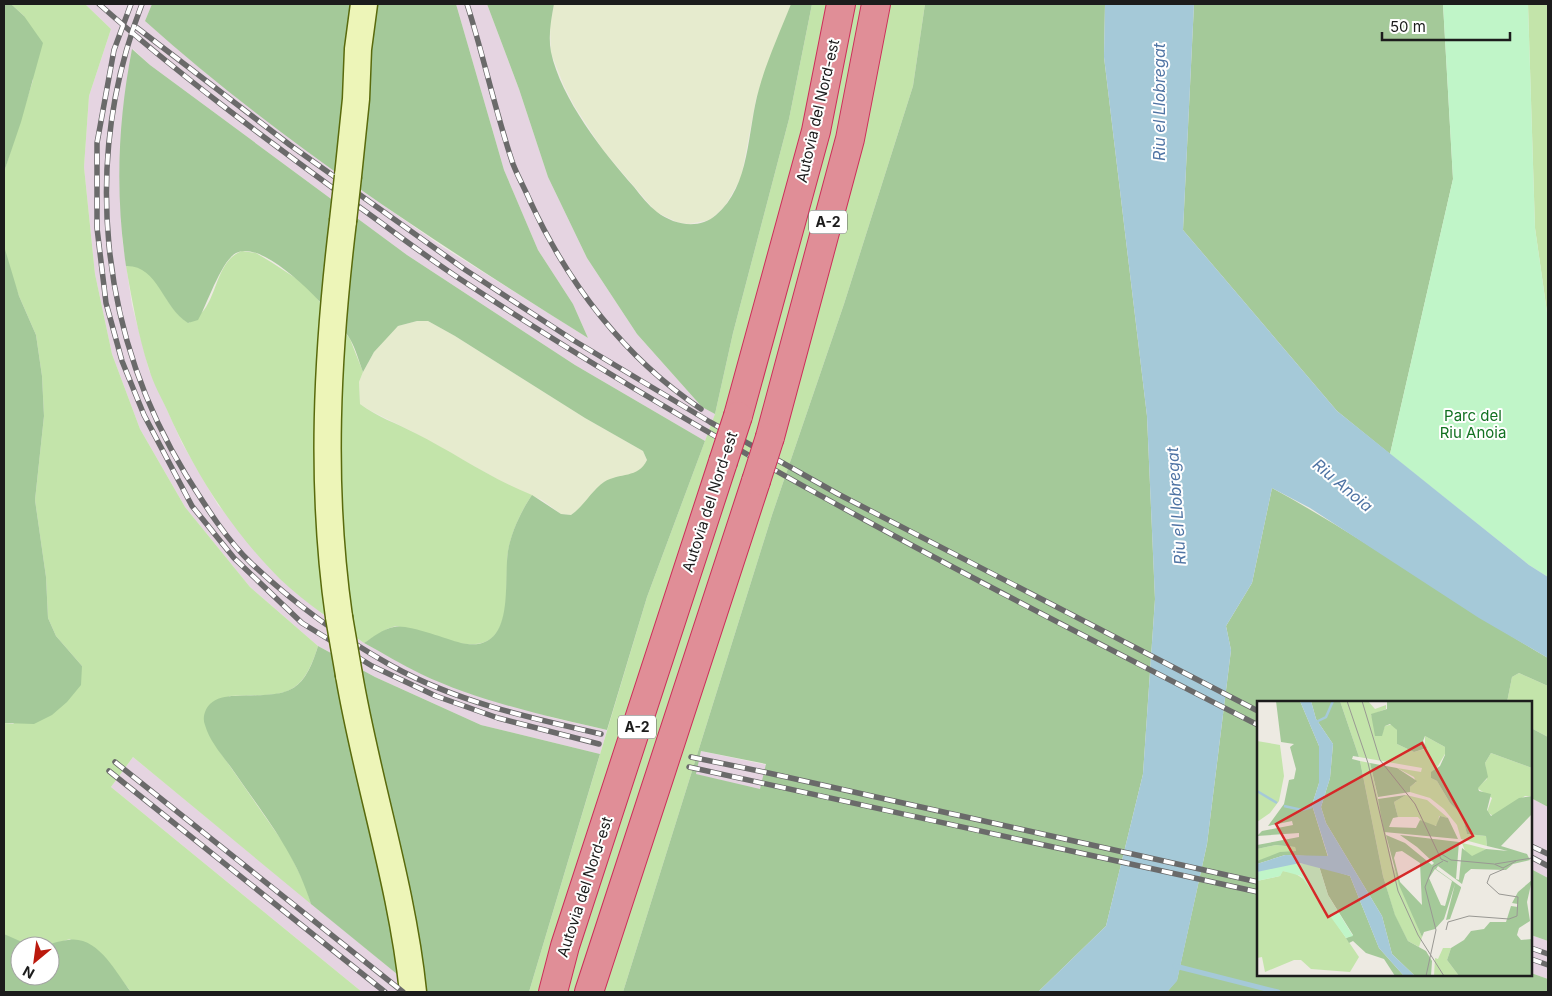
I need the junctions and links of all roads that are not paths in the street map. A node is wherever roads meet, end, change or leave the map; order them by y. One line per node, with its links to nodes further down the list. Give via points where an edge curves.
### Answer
1 (345, 4): 5 (main road)
2 (364, 4): 5 (main road)
3 (841, 4): 7 (highway, Autovia del Nord-est / A-2, bridge, via 816,131 738,416 568,937)
4 (876, 4): 8 (highway, A-2, bridge, via 850,139 770,437)
5 (358, 50): 6 (main road, bridge, via 326,409 328,523 339,617)
6 (412, 985)
7 (553, 992)
8 (589, 992)

